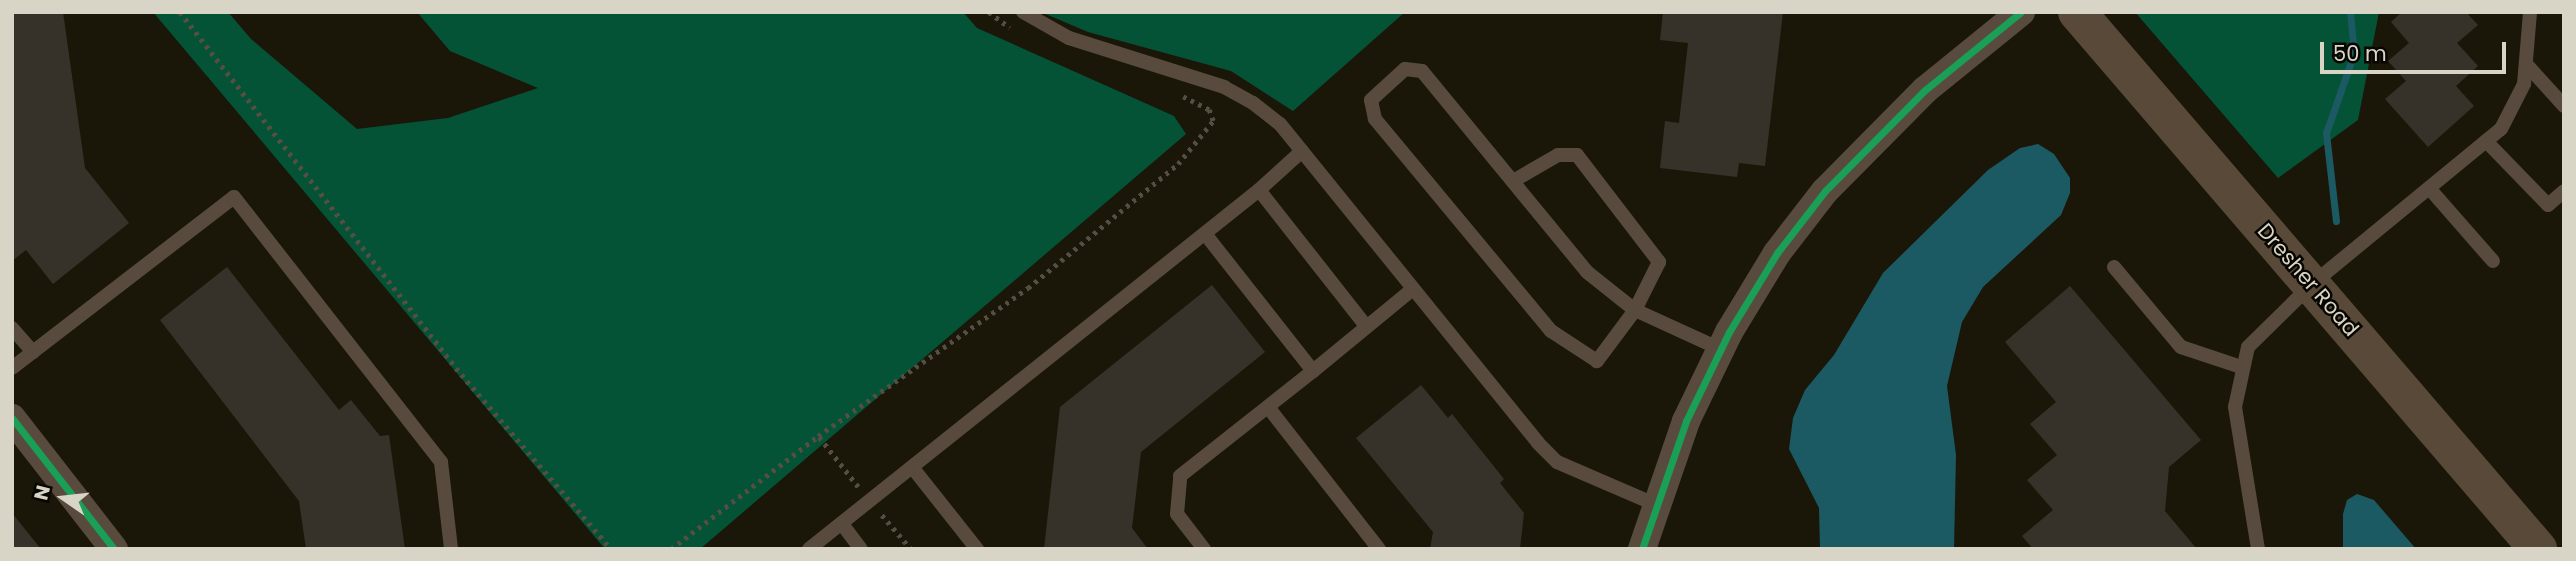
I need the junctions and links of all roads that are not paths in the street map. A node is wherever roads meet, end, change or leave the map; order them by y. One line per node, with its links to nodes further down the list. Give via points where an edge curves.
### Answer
1 (1023, 12): 8 (lane, via 1069,38 1224,87 1280,124)
2 (2021, 12): 21 (street, via 1925,90 1825,191 1777,253)
3 (2077, 12): 16 (main road, Dresher Road)
4 (2530, 12): 5 (lane)
5 (2527, 65): 6 (lane); 7 (lane, via 2515,108)
6 (2564, 106)
7 (2486, 141): 10 (lane); 12 (lane, via 2548,205)
8 (1302, 151): 11 (lane); 17 (lane)
9 (1513, 181): 18 (lane, via 1587,272); 18 (lane, via 1559,155 1577,155 1659,262); 18 (lane, via 1422,71 1405,69 1371,100 1375,119 1551,331 1597,361)
10 (2429, 188): 14 (lane); 16 (lane)
11 (1259, 190): 13 (lane); 19 (lane)
12 (2564, 191)
13 (1205, 233): 25 (lane); 28 (lane)
14 (2493, 261)
15 (2115, 267): 23 (lane, via 2181,347)
16 (2312, 284): 23 (lane, via 2261,330); 40 (main road, Dresher Road)
17 (1413, 289): 19 (lane); 29 (lane, via 1557,462)
18 (1635, 310): 21 (lane)
19 (1367, 327): 25 (lane)
20 (12, 328): 22 (lane)
21 (1720, 349): 29 (street, via 1686,421)
22 (33, 352): 24 (lane); 32 (lane, via 234,197 441,462)
23 (2241, 367): 39 (lane, via 2235,407)
24 (12, 368)
25 (1313, 371): 26 (lane)
26 (1268, 407): 36 (lane, via 1180,476 1177,514); 37 (lane)
27 (12, 418): 31 (street)
28 (912, 467): 30 (lane); 35 (lane)
29 (1657, 505): 38 (street)
30 (842, 524): 33 (lane); 34 (lane)
31 (114, 549)
32 (451, 549)
33 (809, 549)
34 (861, 549)
35 (976, 549)
36 (1204, 549)
37 (1379, 549)
38 (1642, 549)
39 (2258, 549)
40 (2538, 549)

